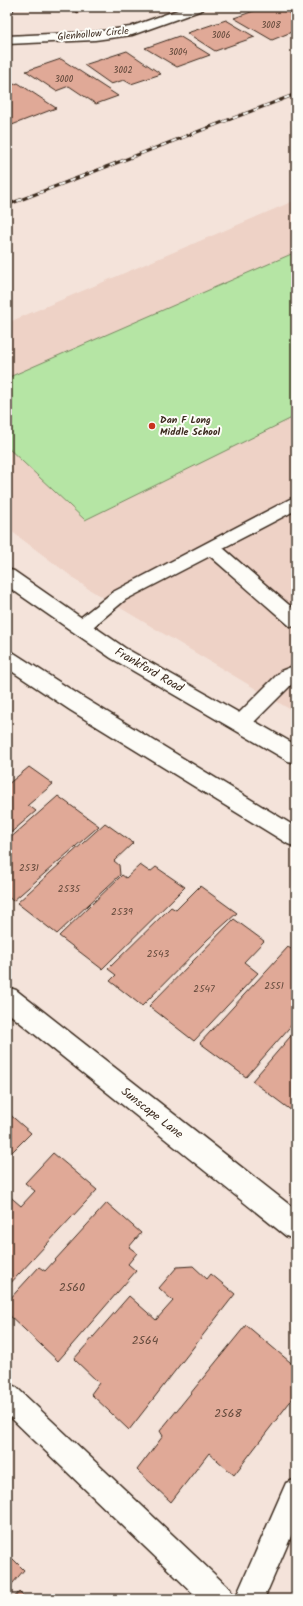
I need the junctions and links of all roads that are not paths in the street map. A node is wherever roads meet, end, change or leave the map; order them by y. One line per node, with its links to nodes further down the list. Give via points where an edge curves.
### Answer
1 (198, 7): 2 (main road, Glenhollow Circle, via 132,31 95,36)
2 (7, 40)
3 (296, 503): 4 (lane)
4 (212, 548): 6 (lane); 7 (lane, via 119,596)
5 (7, 576): 7 (main road, Frankford Road)
6 (296, 621)
7 (80, 627): 10 (main road, Frankford Road, via 118,653)
8 (7, 658): 12 (main road, via 83,708)
9 (296, 672): 10 (lane, via 288,676)
10 (241, 724): 11 (main road, Frankford Road)
11 (296, 755)
12 (296, 838)
13 (7, 998): 14 (main road, Sunscape Lane)
14 (296, 1227)
15 (7, 1396): 17 (lane)
16 (296, 1493): 18 (lane)
17 (220, 1599)
18 (249, 1599)

